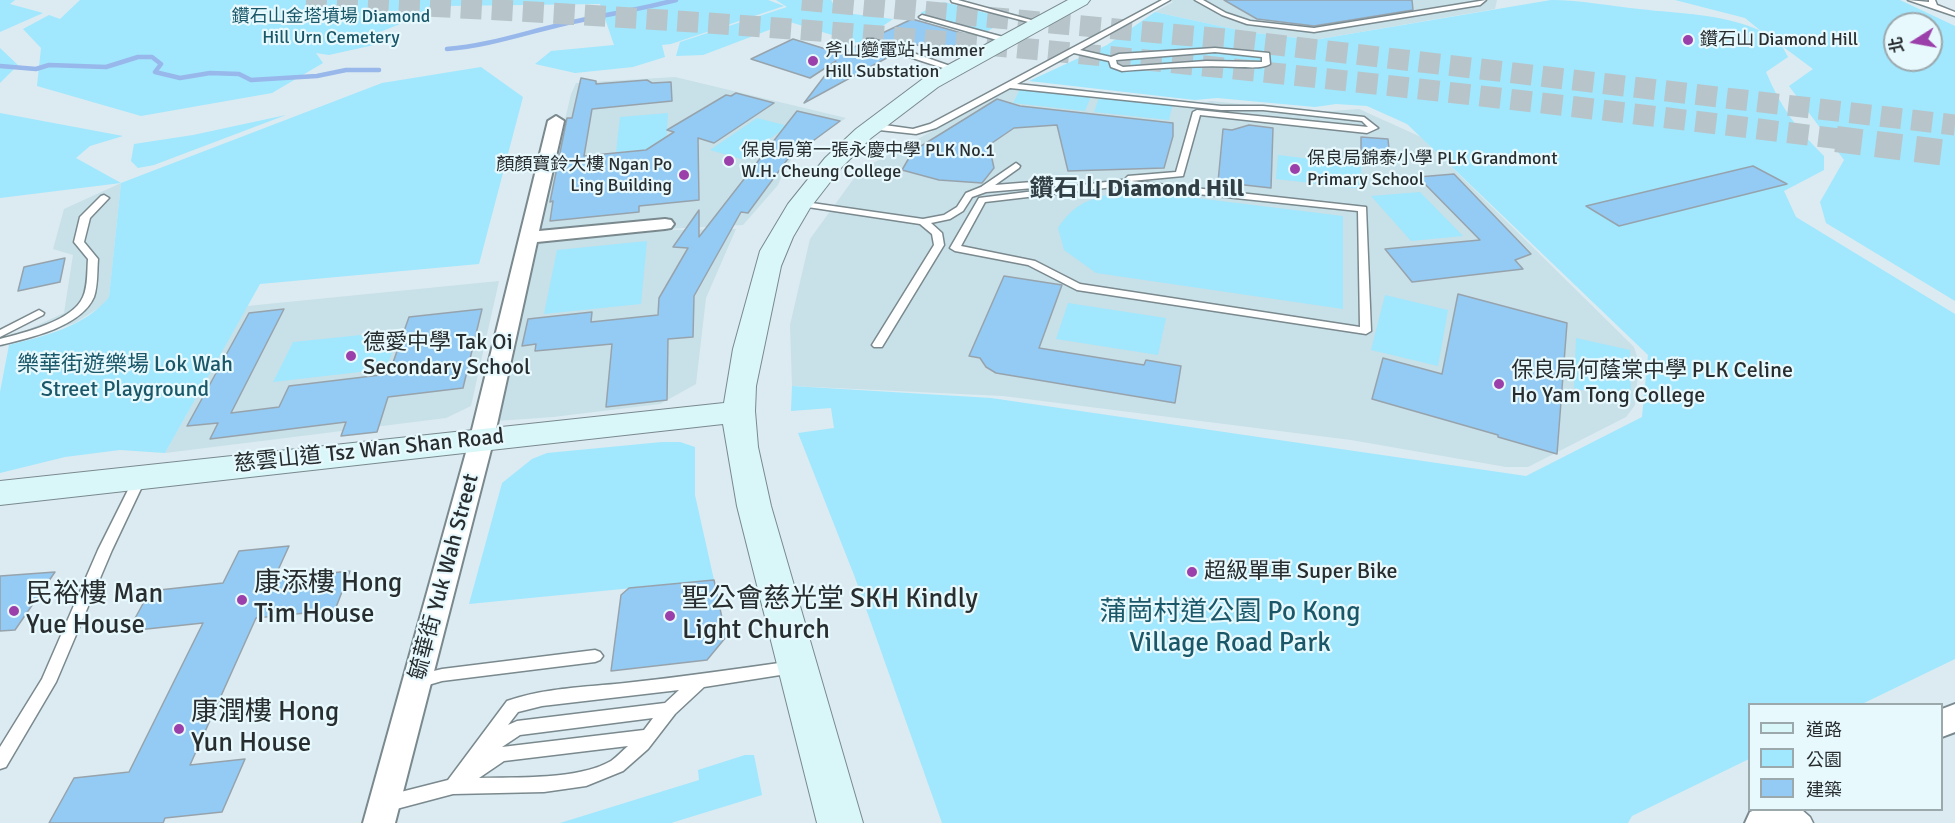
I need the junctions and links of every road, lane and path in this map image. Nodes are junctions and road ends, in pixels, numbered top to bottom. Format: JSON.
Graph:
{"nodes":[{"id":1,"x":1081,"y":0,"type":"edge"},
{"id":2,"x":1167,"y":0,"type":"edge"},
{"id":3,"x":1198,"y":0,"type":"edge"},
{"id":4,"x":1483,"y":0,"type":"edge"},
{"id":5,"x":1911,"y":0,"type":"edge"},
{"id":6,"x":954,"y":1,"type":"edge"},
{"id":7,"x":1932,"y":2,"type":"edge"},
{"id":8,"x":1955,"y":14,"type":"edge"},
{"id":9,"x":922,"y":17,"type":"dead end"},
{"id":10,"x":1038,"y":23,"type":"junction"},
{"id":11,"x":1005,"y":40,"type":"junction"},
{"id":12,"x":870,"y":41,"type":"dead end"},
{"id":13,"x":1071,"y":50,"type":"junction"},
{"id":14,"x":1112,"y":59,"type":"junction"},
{"id":15,"x":952,"y":69,"type":"junction"},
{"id":16,"x":1008,"y":85,"type":"junction"},
{"id":17,"x":1229,"y":108,"type":"junction"},
{"id":18,"x":1180,"y":110,"type":"dead end"},
{"id":19,"x":1197,"y":111,"type":"junction"},
{"id":20,"x":1246,"y":117,"type":"junction"},
{"id":21,"x":556,"y":121,"type":"dead end"},
{"id":22,"x":870,"y":126,"type":"junction"},
{"id":23,"x":1016,"y":166,"type":"dead end"},
{"id":24,"x":984,"y":189,"type":"junction"},
{"id":25,"x":104,"y":198,"type":"dead end"},
{"id":26,"x":801,"y":203,"type":"junction"},
{"id":27,"x":923,"y":222,"type":"junction"},
{"id":28,"x":665,"y":224,"type":"dead end"},
{"id":29,"x":530,"y":237,"type":"junction"},
{"id":30,"x":955,"y":248,"type":"joint"},
{"id":31,"x":39,"y":313,"type":"dead end"},
{"id":32,"x":0,"y":334,"type":"edge"},
{"id":33,"x":0,"y":342,"type":"edge"},
{"id":34,"x":878,"y":345,"type":"dead end"},
{"id":35,"x":739,"y":412,"type":"junction"},
{"id":36,"x":482,"y":438,"type":"junction"},
{"id":37,"x":141,"y":476,"type":"junction"},
{"id":38,"x":0,"y":494,"type":"edge"},
{"id":39,"x":595,"y":656,"type":"dead end"},
{"id":40,"x":797,"y":667,"type":"junction"},
{"id":41,"x":700,"y":681,"type":"junction"},
{"id":42,"x":417,"y":682,"type":"junction"},
{"id":43,"x":669,"y":709,"type":"junction"},
{"id":44,"x":649,"y":736,"type":"junction"},
{"id":45,"x":0,"y":762,"type":"edge"},
{"id":46,"x":453,"y":786,"type":"junction"},
{"id":47,"x":1786,"y":811,"type":"edge"},
{"id":48,"x":1789,"y":811,"type":"edge"},
{"id":49,"x":381,"y":814,"type":"edge"},
{"id":50,"x":840,"y":823,"type":"edge"},
{"id":51,"x":1761,"y":823,"type":"edge"},
{"id":52,"x":1804,"y":823,"type":"edge"}],
"edges":[{"from":1,"to":10,"type":"main road"},
{"from":2,"to":13,"type":"lane"},
{"from":3,"to":4,"type":"lane"},
{"from":5,"to":7,"type":"lane"},
{"from":6,"to":10,"type":"lane"},
{"from":7,"to":8,"type":"lane"},
{"from":9,"to":11,"type":"lane"},
{"from":10,"to":11,"type":"main road"},
{"from":11,"to":15,"type":"main road"},
{"from":12,"to":15,"type":"lane"},
{"from":13,"to":14,"type":"lane"},
{"from":13,"to":16,"type":"lane"},
{"from":14,"to":14,"type":"lane"},
{"from":15,"to":22,"type":"main road"},
{"from":16,"to":17,"type":"lane"},
{"from":16,"to":22,"type":"lane"},
{"from":17,"to":20,"type":"lane"},
{"from":17,"to":20,"type":"lane"},
{"from":18,"to":19,"type":"lane"},
{"from":19,"to":20,"type":"lane"},
{"from":19,"to":24,"type":"lane"},
{"from":21,"to":29,"type":"street","name":"毓華街 Yuk Wah Street"},
{"from":22,"to":26,"type":"main road"},
{"from":23,"to":24,"type":"lane"},
{"from":24,"to":27,"type":"lane"},
{"from":25,"to":33,"type":"lane"},
{"from":26,"to":27,"type":"lane"},
{"from":26,"to":35,"type":"main road"},
{"from":27,"to":34,"type":"lane"},
{"from":28,"to":29,"type":"street"},
{"from":29,"to":36,"type":"street","name":"毓華街 Yuk Wah Street"},
{"from":30,"to":30,"type":"lane"},
{"from":31,"to":32,"type":"lane"},
{"from":35,"to":36,"type":"main road","name":"慈雲山道 Tsz Wan Shan Road"},
{"from":35,"to":40,"type":"main road"},
{"from":36,"to":37,"type":"main road","name":"慈雲山道 Tsz Wan Shan Road"},
{"from":36,"to":42,"type":"street","name":"毓華街 Yuk Wah Street"},
{"from":37,"to":38,"type":"main road","name":"慈雲山道 Tsz Wan Shan Road"},
{"from":37,"to":45,"type":"lane"},
{"from":39,"to":42,"type":"lane"},
{"from":40,"to":41,"type":"lane"},
{"from":40,"to":50,"type":"main road"},
{"from":41,"to":43,"type":"lane"},
{"from":41,"to":46,"type":"lane"},
{"from":42,"to":49,"type":"street","name":"毓華街 Yuk Wah Street"},
{"from":43,"to":44,"type":"lane"},
{"from":43,"to":46,"type":"lane"},
{"from":44,"to":46,"type":"lane"},
{"from":44,"to":46,"type":"lane"},
{"from":46,"to":49,"type":"lane"},
{"from":47,"to":51,"type":"street"},
{"from":48,"to":52,"type":"lane"}]}
